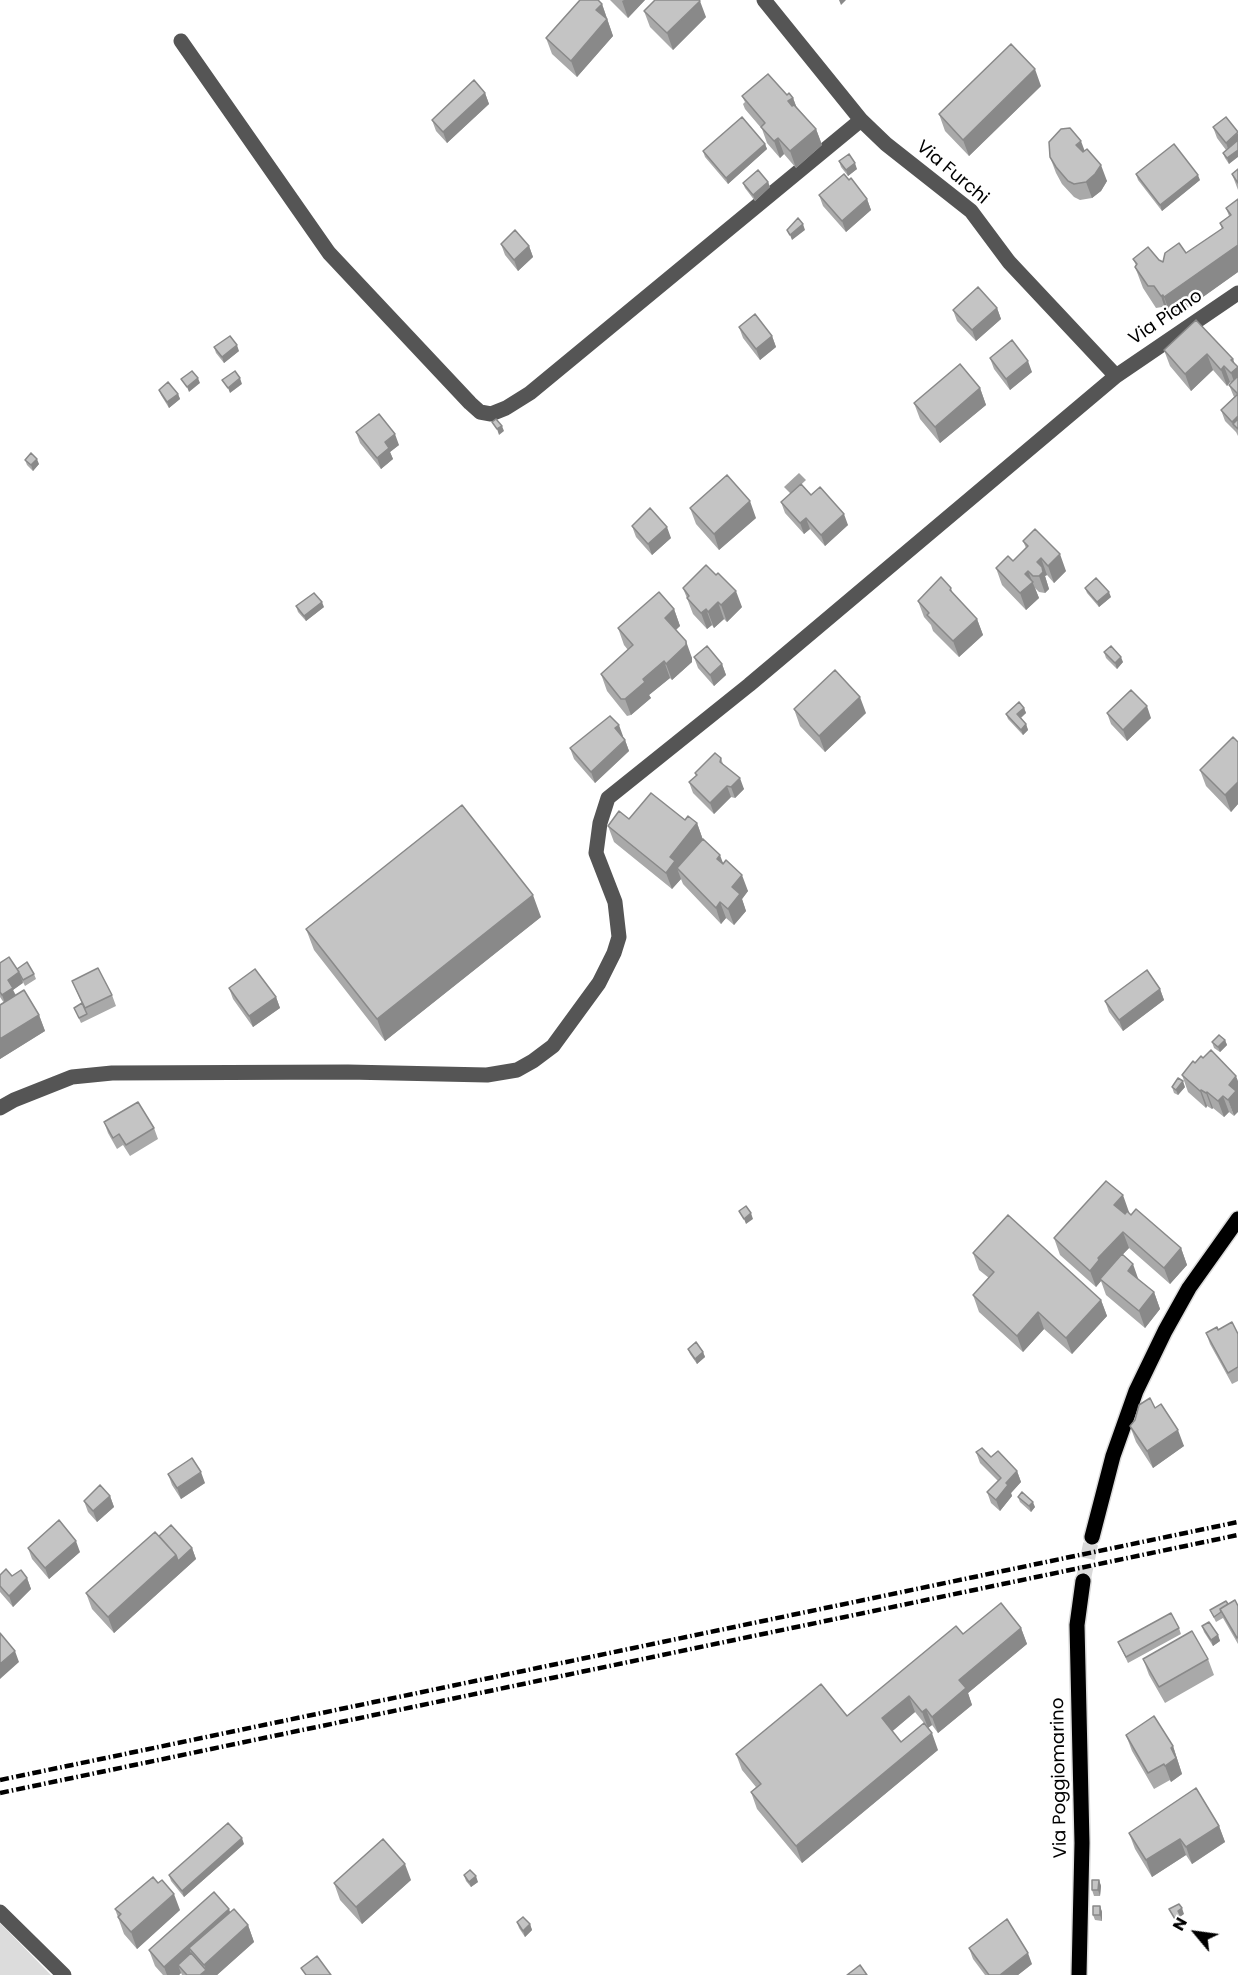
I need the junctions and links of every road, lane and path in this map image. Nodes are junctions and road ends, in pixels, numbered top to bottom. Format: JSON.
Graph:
{"nodes":[{"id":1,"x":764,"y":0,"type":"edge"},
{"id":2,"x":181,"y":41,"type":"dead end"},
{"id":3,"x":861,"y":120,"type":"junction"},
{"id":4,"x":1238,"y":293,"type":"edge"},
{"id":5,"x":1116,"y":376,"type":"junction"},
{"id":6,"x":0,"y":1108,"type":"edge"},
{"id":7,"x":1238,"y":1219,"type":"edge"},
{"id":8,"x":1092,"y":1537,"type":"tunnel mouth"},
{"id":9,"x":1083,"y":1581,"type":"tunnel mouth"},
{"id":10,"x":0,"y":1912,"type":"edge"},
{"id":11,"x":64,"y":1975,"type":"edge"},
{"id":12,"x":1079,"y":1975,"type":"edge"}],
"edges":[{"from":1,"to":3,"type":"street","name":"Via Furchi"},
{"from":2,"to":3,"type":"street"},
{"from":3,"to":5,"type":"street","name":"Via Furchi"},
{"from":4,"to":5,"type":"street","name":"Via Piano"},
{"from":5,"to":6,"type":"street","name":"Via Piano"},
{"from":7,"to":8,"type":"main road"},
{"from":9,"to":12,"type":"main road","name":"Via Poggiomarino"},
{"from":10,"to":11,"type":"street"}]}
